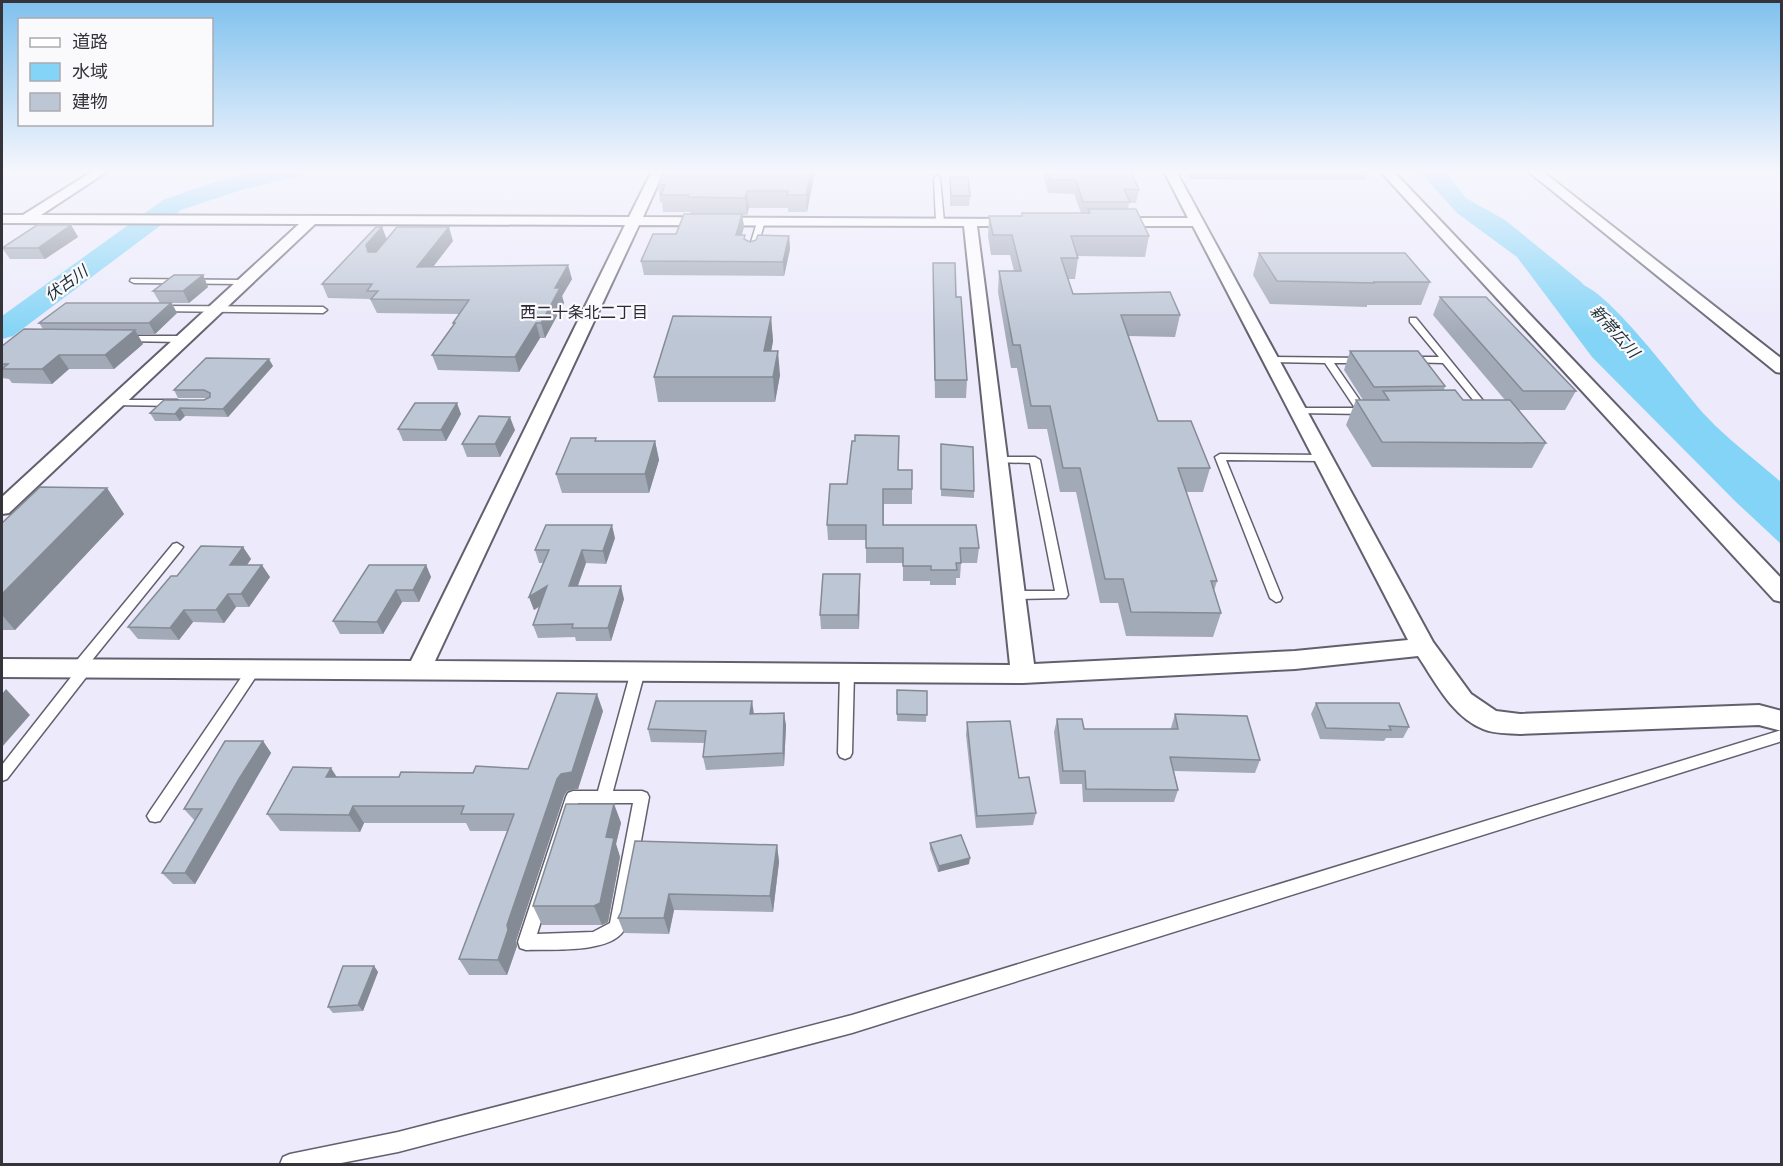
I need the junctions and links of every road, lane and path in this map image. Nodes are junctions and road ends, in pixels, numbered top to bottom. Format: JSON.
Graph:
{"nodes":[{"id":1,"x":16,"y":225,"type":"edge"},
{"id":2,"x":305,"y":225,"type":"edge"},
{"id":3,"x":632,"y":225,"type":"edge"},
{"id":4,"x":760,"y":225,"type":"edge"},
{"id":5,"x":970,"y":225,"type":"edge"},
{"id":6,"x":1199,"y":225,"type":"edge"},
{"id":7,"x":1438,"y":225,"type":"edge"},
{"id":8,"x":1603,"y":225,"type":"edge"},
{"id":9,"x":2,"y":234,"type":"edge"},
{"id":10,"x":752,"y":252,"type":"edge"},
{"id":11,"x":134,"y":281,"type":"dead end"},
{"id":12,"x":245,"y":282,"type":"junction"},
{"id":13,"x":147,"y":308,"type":"edge"},
{"id":14,"x":215,"y":309,"type":"junction"},
{"id":15,"x":323,"y":310,"type":"dead end"},
{"id":16,"x":1413,"y":320,"type":"dead end"},
{"id":17,"x":115,"y":339,"type":"edge"},
{"id":18,"x":183,"y":339,"type":"junction"},
{"id":19,"x":1271,"y":360,"type":"junction"},
{"id":20,"x":1328,"y":360,"type":"junction"},
{"id":21,"x":1375,"y":360,"type":"edge"},
{"id":22,"x":1399,"y":360,"type":"edge"},
{"id":23,"x":1446,"y":360,"type":"junction"},
{"id":24,"x":1782,"y":368,"type":"edge"},
{"id":25,"x":115,"y":403,"type":"junction"},
{"id":26,"x":185,"y":403,"type":"edge"},
{"id":27,"x":1298,"y":411,"type":"junction"},
{"id":28,"x":1362,"y":411,"type":"junction"},
{"id":29,"x":1373,"y":411,"type":"edge"},
{"id":30,"x":1476,"y":411,"type":"edge"},
{"id":31,"x":1323,"y":458,"type":"junction"},
{"id":32,"x":998,"y":460,"type":"junction"},
{"id":33,"x":2,"y":508,"type":"edge"},
{"id":34,"x":177,"y":547,"type":"dead end"},
{"id":35,"x":1782,"y":594,"type":"edge"},
{"id":36,"x":1014,"y":595,"type":"junction"},
{"id":37,"x":1276,"y":598,"type":"dead end"},
{"id":38,"x":1424,"y":647,"type":"junction"},
{"id":39,"x":2,"y":668,"type":"edge"},
{"id":40,"x":82,"y":668,"type":"junction"},
{"id":41,"x":254,"y":669,"type":"junction"},
{"id":42,"x":418,"y":670,"type":"junction"},
{"id":43,"x":638,"y":671,"type":"junction"},
{"id":44,"x":847,"y":672,"type":"junction"},
{"id":45,"x":1023,"y":674,"type":"junction"},
{"id":46,"x":1782,"y":721,"type":"edge"},
{"id":47,"x":1782,"y":735,"type":"edge"},
{"id":48,"x":845,"y":753,"type":"dead end"},
{"id":49,"x":2,"y":775,"type":"edge"},
{"id":50,"x":604,"y":797,"type":"junction"},
{"id":51,"x":155,"y":816,"type":"dead end"},
{"id":52,"x":290,"y":1164,"type":"edge"}],
"edges":[{"from":1,"to":9,"type":"street"},
{"from":2,"to":12,"type":"street"},
{"from":3,"to":42,"type":"street"},
{"from":4,"to":10,"type":"lane"},
{"from":5,"to":32,"type":"street"},
{"from":6,"to":19,"type":"street"},
{"from":7,"to":35,"type":"street"},
{"from":8,"to":24,"type":"street"},
{"from":11,"to":12,"type":"lane"},
{"from":12,"to":14,"type":"street"},
{"from":13,"to":14,"type":"lane"},
{"from":14,"to":15,"type":"lane"},
{"from":14,"to":18,"type":"street"},
{"from":16,"to":23,"type":"lane"},
{"from":17,"to":18,"type":"lane"},
{"from":18,"to":25,"type":"street"},
{"from":19,"to":20,"type":"lane"},
{"from":19,"to":27,"type":"street"},
{"from":20,"to":21,"type":"lane"},
{"from":20,"to":28,"type":"lane"},
{"from":22,"to":23,"type":"lane"},
{"from":23,"to":30,"type":"lane"},
{"from":25,"to":26,"type":"lane"},
{"from":25,"to":33,"type":"street"},
{"from":27,"to":28,"type":"lane"},
{"from":27,"to":31,"type":"street"},
{"from":28,"to":29,"type":"lane"},
{"from":31,"to":37,"type":"lane"},
{"from":31,"to":38,"type":"street"},
{"from":32,"to":36,"type":"street"},
{"from":32,"to":36,"type":"lane"},
{"from":34,"to":40,"type":"lane"},
{"from":36,"to":45,"type":"street"},
{"from":38,"to":45,"type":"street"},
{"from":38,"to":46,"type":"street"},
{"from":39,"to":40,"type":"street"},
{"from":40,"to":41,"type":"street"},
{"from":40,"to":49,"type":"lane"},
{"from":41,"to":42,"type":"street"},
{"from":41,"to":51,"type":"lane"},
{"from":42,"to":43,"type":"street"},
{"from":43,"to":44,"type":"street"},
{"from":43,"to":50,"type":"lane"},
{"from":44,"to":45,"type":"street"},
{"from":44,"to":48,"type":"lane"},
{"from":47,"to":52,"type":"lane"},
{"from":50,"to":50,"type":"lane"}]}
